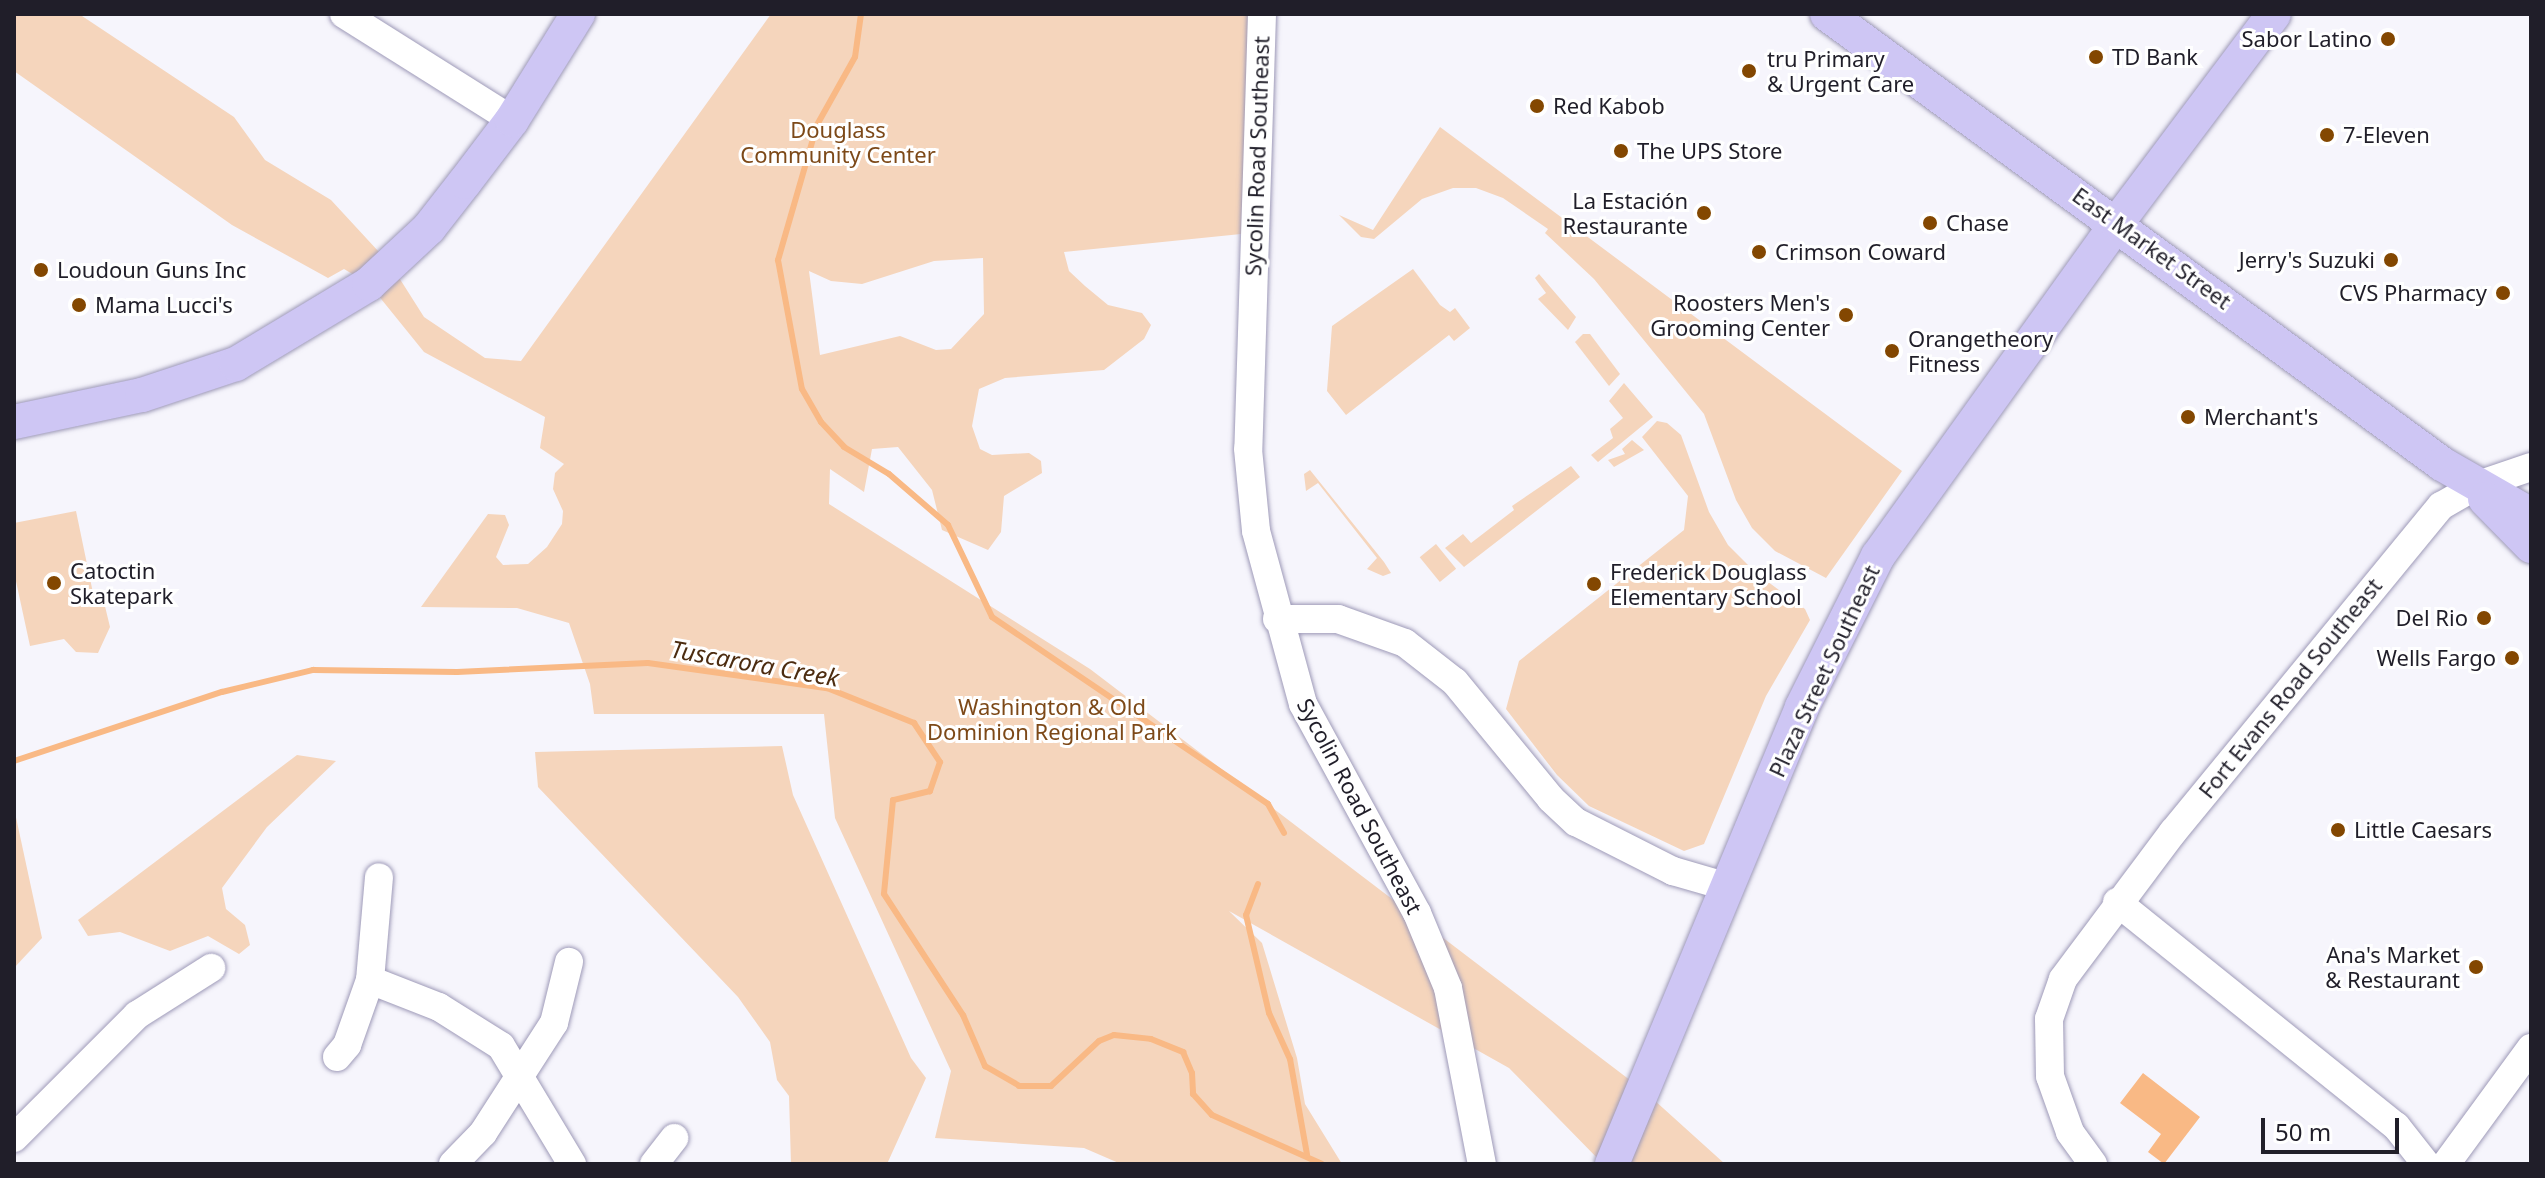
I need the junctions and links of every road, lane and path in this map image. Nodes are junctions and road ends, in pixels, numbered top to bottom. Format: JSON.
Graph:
{"nodes":[{"id":1,"x":344,"y":14,"type":"edge"},
{"id":2,"x":578,"y":14,"type":"edge"},
{"id":3,"x":1262,"y":14,"type":"edge"},
{"id":4,"x":1827,"y":14,"type":"edge"},
{"id":5,"x":2274,"y":14,"type":"edge"},
{"id":6,"x":512,"y":120,"type":"junction"},
{"id":7,"x":2117,"y":223,"type":"junction"},
{"id":8,"x":14,"y":422,"type":"edge"},
{"id":9,"x":2531,"y":467,"type":"edge"},
{"id":10,"x":2475,"y":486,"type":"junction"},
{"id":11,"x":2531,"y":515,"type":"edge"},
{"id":12,"x":2531,"y":546,"type":"edge"},
{"id":13,"x":1277,"y":619,"type":"junction"},
{"id":14,"x":379,"y":877,"type":"dead end"},
{"id":15,"x":1728,"y":887,"type":"junction"},
{"id":16,"x":2117,"y":902,"type":"junction"},
{"id":17,"x":569,"y":962,"type":"dead end"},
{"id":18,"x":211,"y":968,"type":"dead end"},
{"id":19,"x":370,"y":980,"type":"junction"},
{"id":20,"x":2531,"y":1048,"type":"edge"},
{"id":21,"x":337,"y":1057,"type":"dead end"},
{"id":22,"x":522,"y":1074,"type":"junction"},
{"id":23,"x":14,"y":1138,"type":"edge"},
{"id":24,"x":674,"y":1138,"type":"dead end"},
{"id":25,"x":453,"y":1164,"type":"edge"},
{"id":26,"x":572,"y":1164,"type":"edge"},
{"id":27,"x":654,"y":1164,"type":"edge"},
{"id":28,"x":1482,"y":1164,"type":"edge"},
{"id":29,"x":1612,"y":1164,"type":"edge"},
{"id":30,"x":2093,"y":1164,"type":"edge"},
{"id":31,"x":2426,"y":1164,"type":"edge"},
{"id":32,"x":2446,"y":1164,"type":"edge"}],
"edges":[{"from":1,"to":6,"type":"street"},
{"from":2,"to":6,"type":"main road"},
{"from":3,"to":13,"type":"street","name":"Sycolin Road Southeast"},
{"from":4,"to":7,"type":"main road","name":"East Market Street"},
{"from":5,"to":7,"type":"main road","name":"Plaza Street Southeast"},
{"from":6,"to":8,"type":"main road"},
{"from":7,"to":10,"type":"main road","name":"East Market Street"},
{"from":7,"to":15,"type":"main road","name":"Plaza Street Southeast"},
{"from":9,"to":10,"type":"street","name":"Fort Evans Road Southeast"},
{"from":10,"to":11,"type":"main road","name":"East Market Street"},
{"from":10,"to":12,"type":"main road","name":"East Market Street"},
{"from":10,"to":16,"type":"street","name":"Fort Evans Road Southeast"},
{"from":13,"to":15,"type":"street"},
{"from":13,"to":28,"type":"street","name":"Sycolin Road Southeast"},
{"from":14,"to":19,"type":"street"},
{"from":15,"to":29,"type":"main road","name":"Plaza Street Southeast"},
{"from":16,"to":30,"type":"street","name":"Fort Evans Road Southeast"},
{"from":16,"to":31,"type":"street"},
{"from":17,"to":22,"type":"street"},
{"from":18,"to":23,"type":"street"},
{"from":19,"to":21,"type":"street"},
{"from":19,"to":22,"type":"street"},
{"from":20,"to":32,"type":"street"},
{"from":22,"to":25,"type":"street"},
{"from":22,"to":26,"type":"street"},
{"from":24,"to":27,"type":"street"}]}
